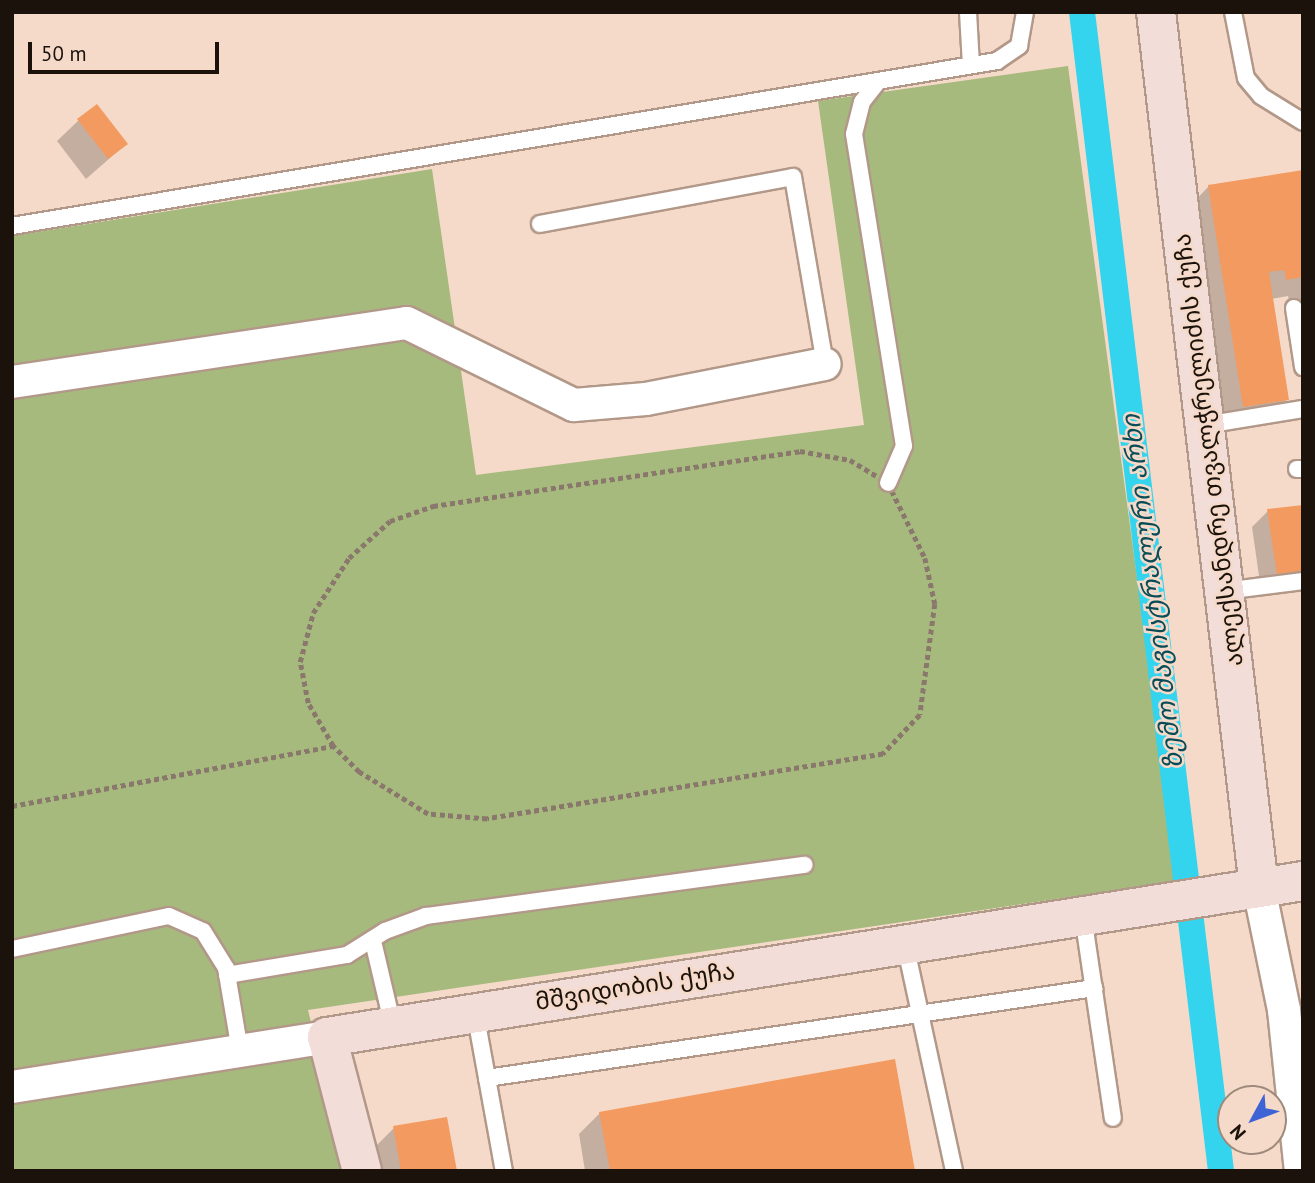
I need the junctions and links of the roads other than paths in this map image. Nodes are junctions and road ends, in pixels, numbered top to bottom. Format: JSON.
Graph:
{"nodes":[{"id":1,"x":968,"y":12,"type":"edge"},
{"id":2,"x":1024,"y":12,"type":"edge"},
{"id":3,"x":1156,"y":12,"type":"edge"},
{"id":4,"x":1233,"y":12,"type":"edge"},
{"id":5,"x":971,"y":65,"type":"junction"},
{"id":6,"x":876,"y":84,"type":"junction"},
{"id":7,"x":1303,"y":122,"type":"edge"},
{"id":8,"x":540,"y":224,"type":"dead end"},
{"id":9,"x":12,"y":226,"type":"edge"},
{"id":10,"x":1294,"y":308,"type":"dead end"},
{"id":11,"x":825,"y":363,"type":"joint"},
{"id":12,"x":1303,"y":367,"type":"edge"},
{"id":13,"x":12,"y":382,"type":"edge"},
{"id":14,"x":1303,"y":409,"type":"edge"},
{"id":15,"x":1205,"y":425,"type":"junction"},
{"id":16,"x":887,"y":483,"type":"road end"},
{"id":17,"x":1303,"y":581,"type":"edge"},
{"id":18,"x":1224,"y":591,"type":"junction"},
{"id":19,"x":805,"y":865,"type":"dead end"},
{"id":20,"x":1303,"y":881,"type":"edge"},
{"id":21,"x":1243,"y":891,"type":"junction"},
{"id":22,"x":1083,"y":913,"type":"junction"},
{"id":23,"x":373,"y":941,"type":"junction"},
{"id":24,"x":905,"y":942,"type":"junction"},
{"id":25,"x":12,"y":949,"type":"edge"},
{"id":26,"x":227,"y":975,"type":"junction"},
{"id":27,"x":1094,"y":988,"type":"junction"},
{"id":28,"x":475,"y":1012,"type":"junction"},
{"id":29,"x":916,"y":1015,"type":"junction"},
{"id":30,"x":393,"y":1026,"type":"junction"},
{"id":31,"x":327,"y":1037,"type":"junction"},
{"id":32,"x":240,"y":1051,"type":"junction"},
{"id":33,"x":487,"y":1079,"type":"junction"},
{"id":34,"x":12,"y":1087,"type":"edge"},
{"id":35,"x":1114,"y":1118,"type":"dead end"},
{"id":36,"x":362,"y":1171,"type":"edge"},
{"id":37,"x":504,"y":1171,"type":"edge"},
{"id":38,"x":954,"y":1171,"type":"edge"},
{"id":39,"x":1301,"y":1171,"type":"edge"}],
"edges":[{"from":1,"to":5,"type":"lane"},
{"from":2,"to":5,"type":"lane"},
{"from":3,"to":15,"type":"street","name":"ალექსანდრე თვალჭრელიძის ქუჩა"},
{"from":4,"to":7,"type":"lane"},
{"from":5,"to":6,"type":"lane"},
{"from":6,"to":9,"type":"lane"},
{"from":6,"to":16,"type":"lane"},
{"from":8,"to":11,"type":"lane"},
{"from":10,"to":12,"type":"lane"},
{"from":11,"to":13,"type":"street"},
{"from":14,"to":15,"type":"lane"},
{"from":15,"to":18,"type":"street","name":"ალექსანდრე თვალჭრელიძის ქუჩა"},
{"from":17,"to":18,"type":"lane"},
{"from":18,"to":21,"type":"street","name":"ალექსანდრე თვალჭრელიძის ქუჩა"},
{"from":19,"to":23,"type":"lane"},
{"from":20,"to":21,"type":"street","name":"მშვიდობის ქუჩა"},
{"from":21,"to":22,"type":"street","name":"მშვიდობის ქუჩა"},
{"from":21,"to":39,"type":"street"},
{"from":22,"to":24,"type":"street","name":"მშვიდობის ქუჩა"},
{"from":22,"to":27,"type":"lane"},
{"from":23,"to":26,"type":"lane"},
{"from":23,"to":30,"type":"lane"},
{"from":24,"to":28,"type":"street","name":"მშვიდობის ქუჩა"},
{"from":24,"to":29,"type":"lane"},
{"from":25,"to":26,"type":"lane"},
{"from":26,"to":32,"type":"lane"},
{"from":27,"to":29,"type":"lane"},
{"from":27,"to":35,"type":"lane"},
{"from":28,"to":30,"type":"street","name":"მშვიდობის ქუჩა"},
{"from":28,"to":33,"type":"lane"},
{"from":29,"to":33,"type":"lane"},
{"from":29,"to":38,"type":"lane"},
{"from":30,"to":31,"type":"street","name":"მშვიდობის ქუჩა"},
{"from":31,"to":32,"type":"street","name":"მშვიდობის ქუჩა"},
{"from":31,"to":36,"type":"street"},
{"from":32,"to":34,"type":"street","name":"მშვიდობის ქუჩა"},
{"from":33,"to":37,"type":"lane"}]}
